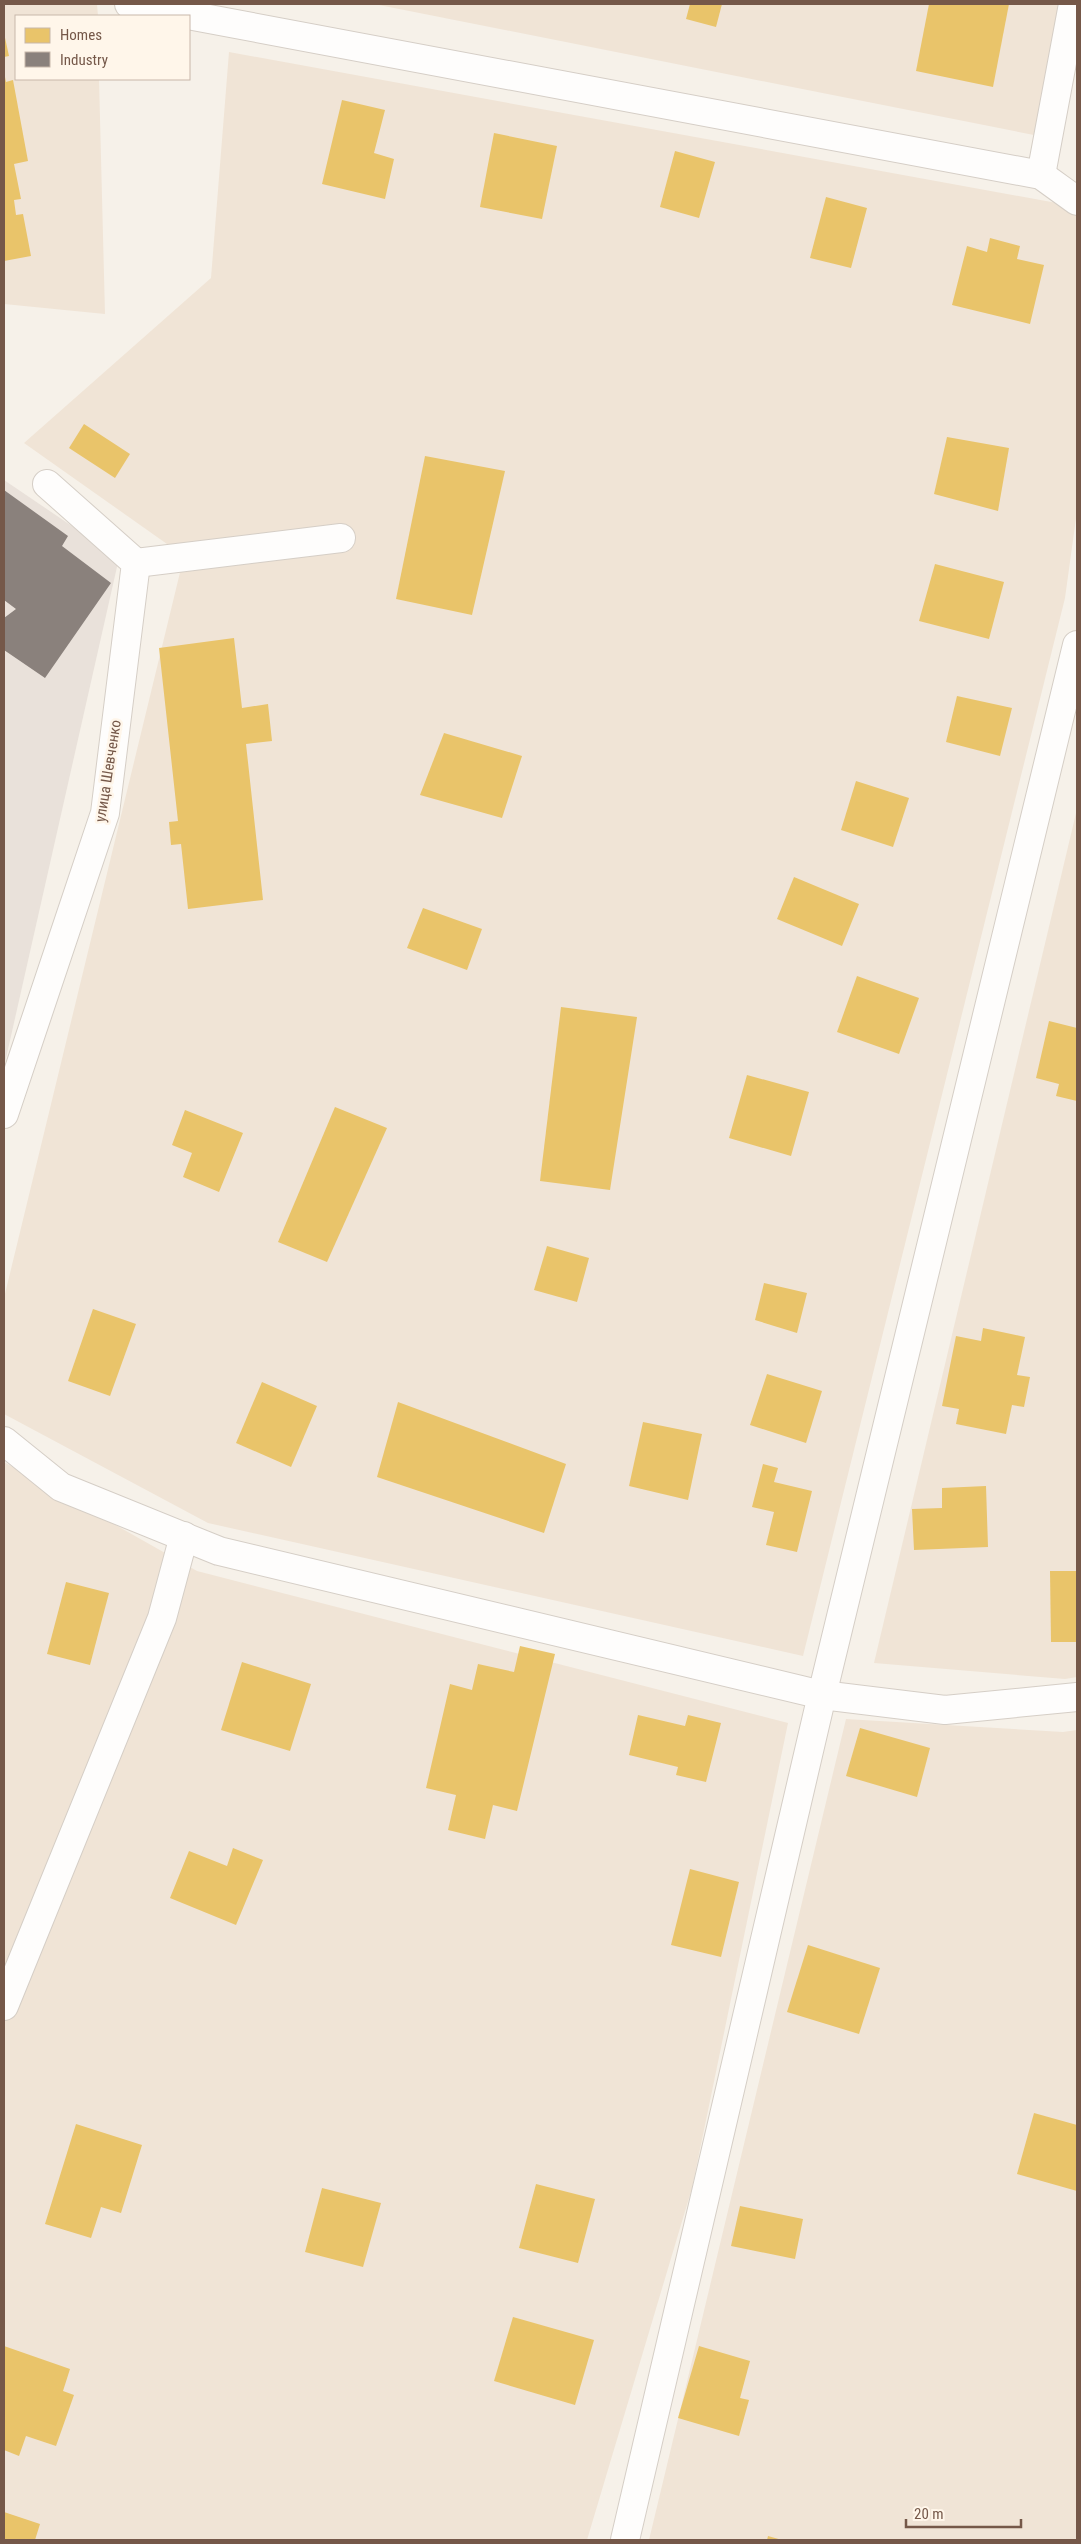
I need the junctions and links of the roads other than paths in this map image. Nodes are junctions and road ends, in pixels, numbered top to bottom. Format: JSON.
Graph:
{"nodes":[{"id":1,"x":129,"y":4,"type":"edge"},
{"id":2,"x":1073,"y":4,"type":"edge"},
{"id":3,"x":188,"y":15,"type":"edge"},
{"id":4,"x":190,"y":15,"type":"edge"},
{"id":5,"x":1041,"y":175,"type":"junction"},
{"id":6,"x":1077,"y":201,"type":"edge"},
{"id":7,"x":47,"y":484,"type":"dead end"},
{"id":8,"x":341,"y":538,"type":"dead end"},
{"id":9,"x":136,"y":563,"type":"junction"},
{"id":10,"x":1077,"y":645,"type":"edge"},
{"id":11,"x":4,"y":1114,"type":"edge"},
{"id":12,"x":4,"y":1441,"type":"edge"},
{"id":13,"x":184,"y":1536,"type":"junction"},
{"id":14,"x":822,"y":1695,"type":"junction"},
{"id":15,"x":1077,"y":1697,"type":"edge"},
{"id":16,"x":4,"y":2006,"type":"edge"},
{"id":17,"x":625,"y":2540,"type":"edge"}],
"edges":[{"from":1,"to":3,"type":"street"},
{"from":2,"to":5,"type":"street"},
{"from":4,"to":5,"type":"street"},
{"from":5,"to":6,"type":"street"},
{"from":7,"to":9,"type":"street"},
{"from":8,"to":9,"type":"street"},
{"from":9,"to":11,"type":"street","name":"улица Шевченко"},
{"from":10,"to":14,"type":"street"},
{"from":12,"to":13,"type":"street"},
{"from":13,"to":14,"type":"street"},
{"from":13,"to":16,"type":"street"},
{"from":14,"to":15,"type":"street"},
{"from":14,"to":17,"type":"street"}]}
